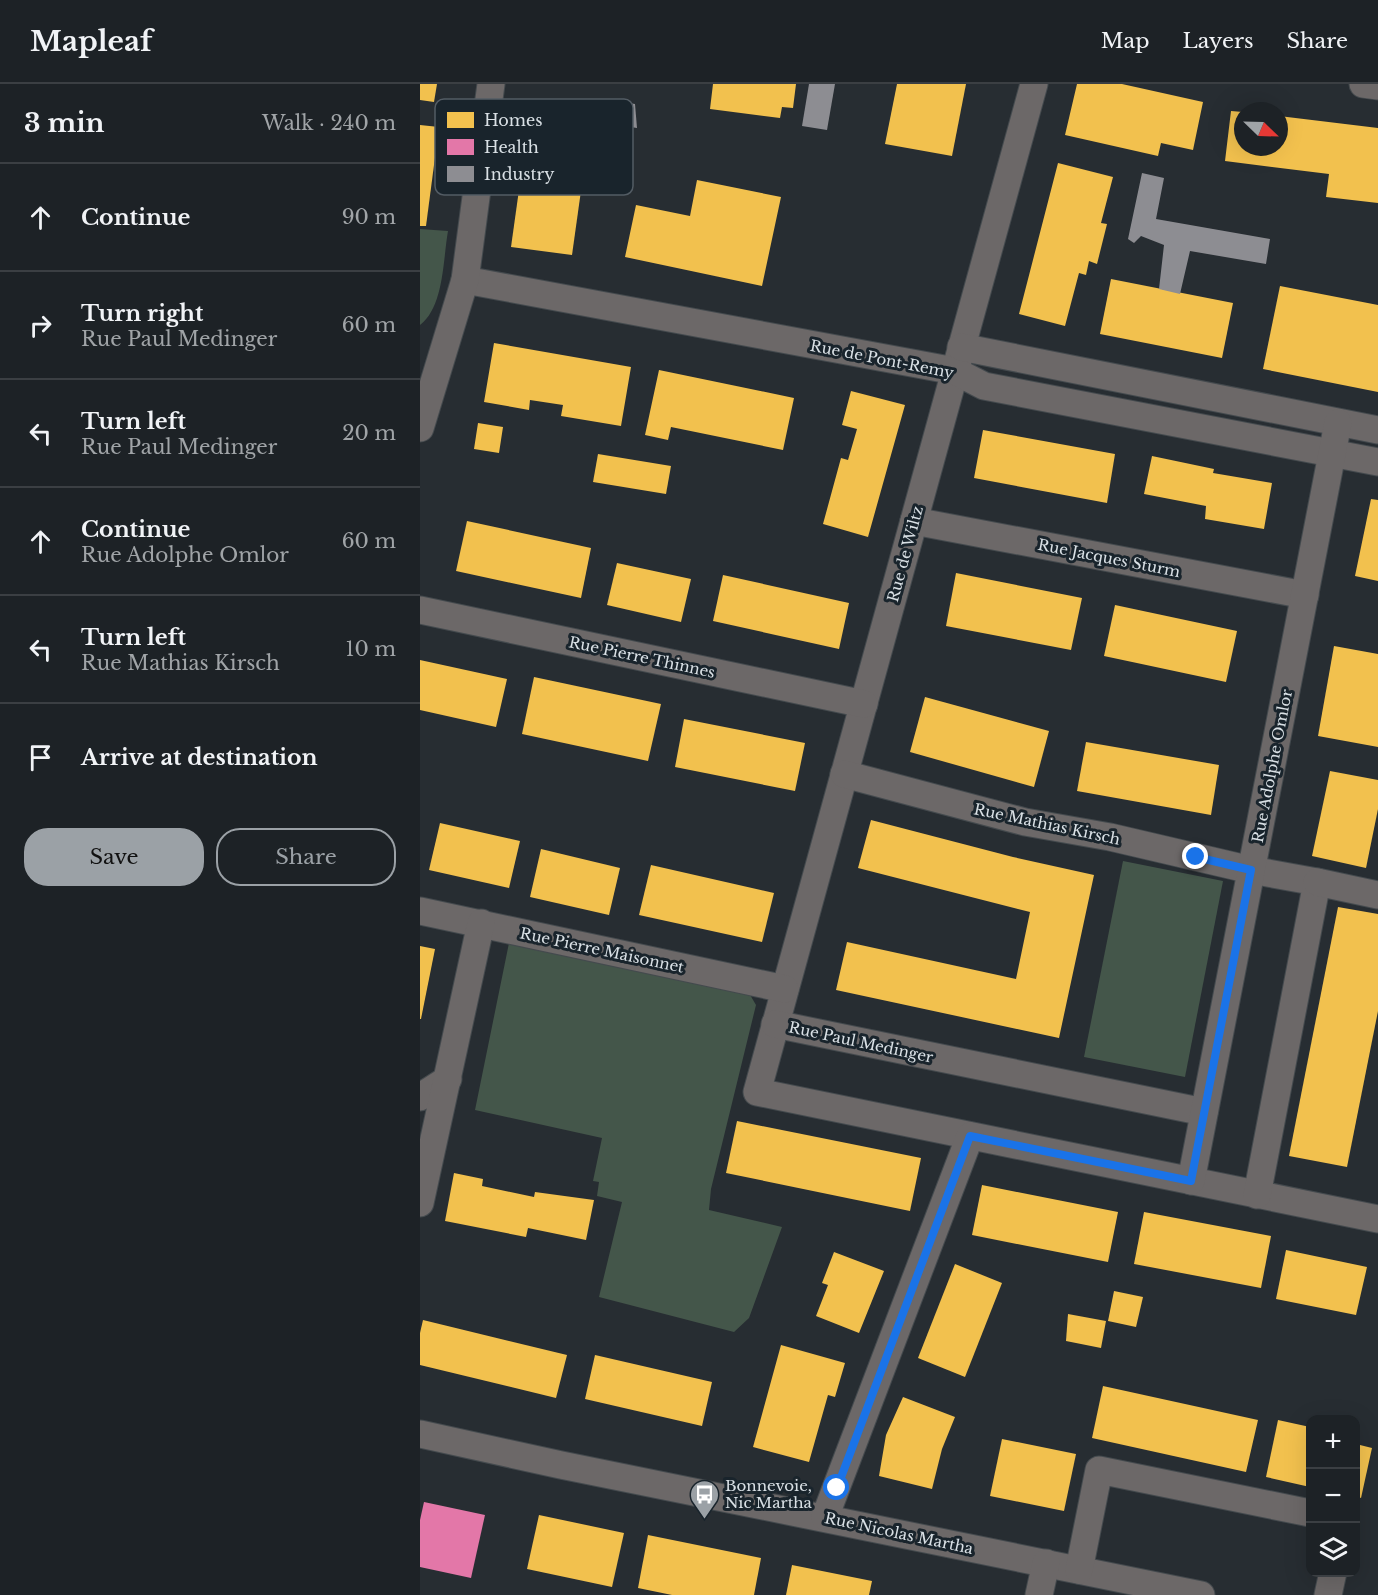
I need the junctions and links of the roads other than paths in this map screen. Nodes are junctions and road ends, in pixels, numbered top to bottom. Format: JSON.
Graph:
{"nodes":[{"id":1,"x":491,"y":84,"type":"edge"},
{"id":2,"x":1034,"y":84,"type":"edge"},
{"id":3,"x":1363,"y":84,"type":"edge"},
{"id":4,"x":1378,"y":86,"type":"edge"},
{"id":5,"x":489,"y":99,"type":"edge"},
{"id":6,"x":476,"y":195,"type":"edge"},
{"id":7,"x":465,"y":280,"type":"junction"},
{"id":8,"x":958,"y":359,"type":"junction"},
{"id":9,"x":1338,"y":423,"type":"junction"},
{"id":10,"x":420,"y":428,"type":"edge"},
{"id":11,"x":1378,"y":430,"type":"edge"},
{"id":12,"x":1332,"y":455,"type":"junction"},
{"id":13,"x":1378,"y":462,"type":"edge"},
{"id":14,"x":914,"y":521,"type":"junction"},
{"id":15,"x":1305,"y":595,"type":"junction"},
{"id":16,"x":420,"y":610,"type":"edge"},
{"id":17,"x":864,"y":704,"type":"junction"},
{"id":18,"x":844,"y":774,"type":"junction"},
{"id":19,"x":1251,"y":870,"type":"junction"},
{"id":20,"x":1317,"y":882,"type":"junction"},
{"id":21,"x":1378,"y":895,"type":"edge"},
{"id":22,"x":420,"y":911,"type":"edge"},
{"id":23,"x":481,"y":923,"type":"junction"},
{"id":24,"x":785,"y":989,"type":"junction"},
{"id":25,"x":775,"y":1024,"type":"junction"},
{"id":26,"x":448,"y":1079,"type":"junction"},
{"id":27,"x":420,"y":1097,"type":"edge"},
{"id":28,"x":1204,"y":1112,"type":"junction"},
{"id":29,"x":970,"y":1136,"type":"junction"},
{"id":30,"x":1191,"y":1181,"type":"junction"},
{"id":31,"x":1257,"y":1195,"type":"junction"},
{"id":32,"x":420,"y":1203,"type":"edge"},
{"id":33,"x":1378,"y":1219,"type":"edge"},
{"id":34,"x":420,"y":1434,"type":"edge"},
{"id":35,"x":1306,"y":1512,"type":"edge"},
{"id":36,"x":825,"y":1517,"type":"junction"},
{"id":37,"x":1046,"y":1563,"type":"junction"},
{"id":38,"x":1079,"y":1570,"type":"junction"},
{"id":39,"x":1332,"y":1577,"type":"edge"},
{"id":40,"x":1039,"y":1595,"type":"edge"},
{"id":41,"x":1201,"y":1595,"type":"edge"},
{"id":42,"x":1328,"y":1595,"type":"edge"}],
"edges":[{"from":1,"to":5,"type":"street"},
{"from":2,"to":8,"type":"street","name":"Rue de Wiltz"},
{"from":3,"to":4,"type":"street"},
{"from":6,"to":7,"type":"street"},
{"from":7,"to":8,"type":"street","name":"Rue de Pont-Remy"},
{"from":7,"to":10,"type":"street"},
{"from":8,"to":9,"type":"street","name":"Rue de Pont-Remy"},
{"from":8,"to":12,"type":"street","name":"Rue de Pont-Remy"},
{"from":8,"to":14,"type":"street","name":"Rue de Wiltz"},
{"from":9,"to":11,"type":"street","name":"Rue de Pont-Remy"},
{"from":9,"to":12,"type":"street"},
{"from":12,"to":13,"type":"street","name":"Rue de Pont-Remy"},
{"from":12,"to":15,"type":"street","name":"Rue Adolphe Omlor"},
{"from":14,"to":15,"type":"street","name":"Rue Jacques Sturm"},
{"from":14,"to":17,"type":"street","name":"Rue de Wiltz"},
{"from":15,"to":19,"type":"street","name":"Rue Adolphe Omlor"},
{"from":16,"to":17,"type":"street","name":"Rue Pierre Thinnes"},
{"from":17,"to":18,"type":"street","name":"Rue de Wiltz"},
{"from":18,"to":19,"type":"street","name":"Rue Mathias Kirsch"},
{"from":18,"to":24,"type":"street","name":"Rue de Wiltz"},
{"from":19,"to":20,"type":"street","name":"Rue Mathias Kirsch"},
{"from":19,"to":28,"type":"street","name":"Rue Adolphe Omlor"},
{"from":20,"to":21,"type":"street","name":"Rue Mathias Kirsch"},
{"from":20,"to":31,"type":"street"},
{"from":22,"to":23,"type":"street","name":"Rue Pierre Maisonnet"},
{"from":23,"to":24,"type":"street","name":"Rue Pierre Maisonnet"},
{"from":23,"to":26,"type":"street"},
{"from":24,"to":25,"type":"street","name":"Rue de Wiltz"},
{"from":25,"to":28,"type":"street","name":"Rue Paul Medinger"},
{"from":25,"to":29,"type":"street","name":"Rue Paul Medinger"},
{"from":26,"to":27,"type":"street"},
{"from":26,"to":32,"type":"street"},
{"from":28,"to":30,"type":"street"},
{"from":29,"to":30,"type":"street","name":"Rue Paul Medinger"},
{"from":29,"to":36,"type":"street"},
{"from":30,"to":31,"type":"street","name":"Rue Paul Medinger"},
{"from":31,"to":33,"type":"street","name":"Rue Paul Medinger"},
{"from":34,"to":36,"type":"street","name":"Rue Nicolas Martha"},
{"from":35,"to":38,"type":"street"},
{"from":36,"to":37,"type":"street","name":"Rue Nicolas Martha"},
{"from":37,"to":38,"type":"street","name":"Rue Nicolas Martha"},
{"from":37,"to":40,"type":"street"},
{"from":38,"to":41,"type":"street","name":"Rue Nicolas Martha"},
{"from":39,"to":42,"type":"street"}]}
